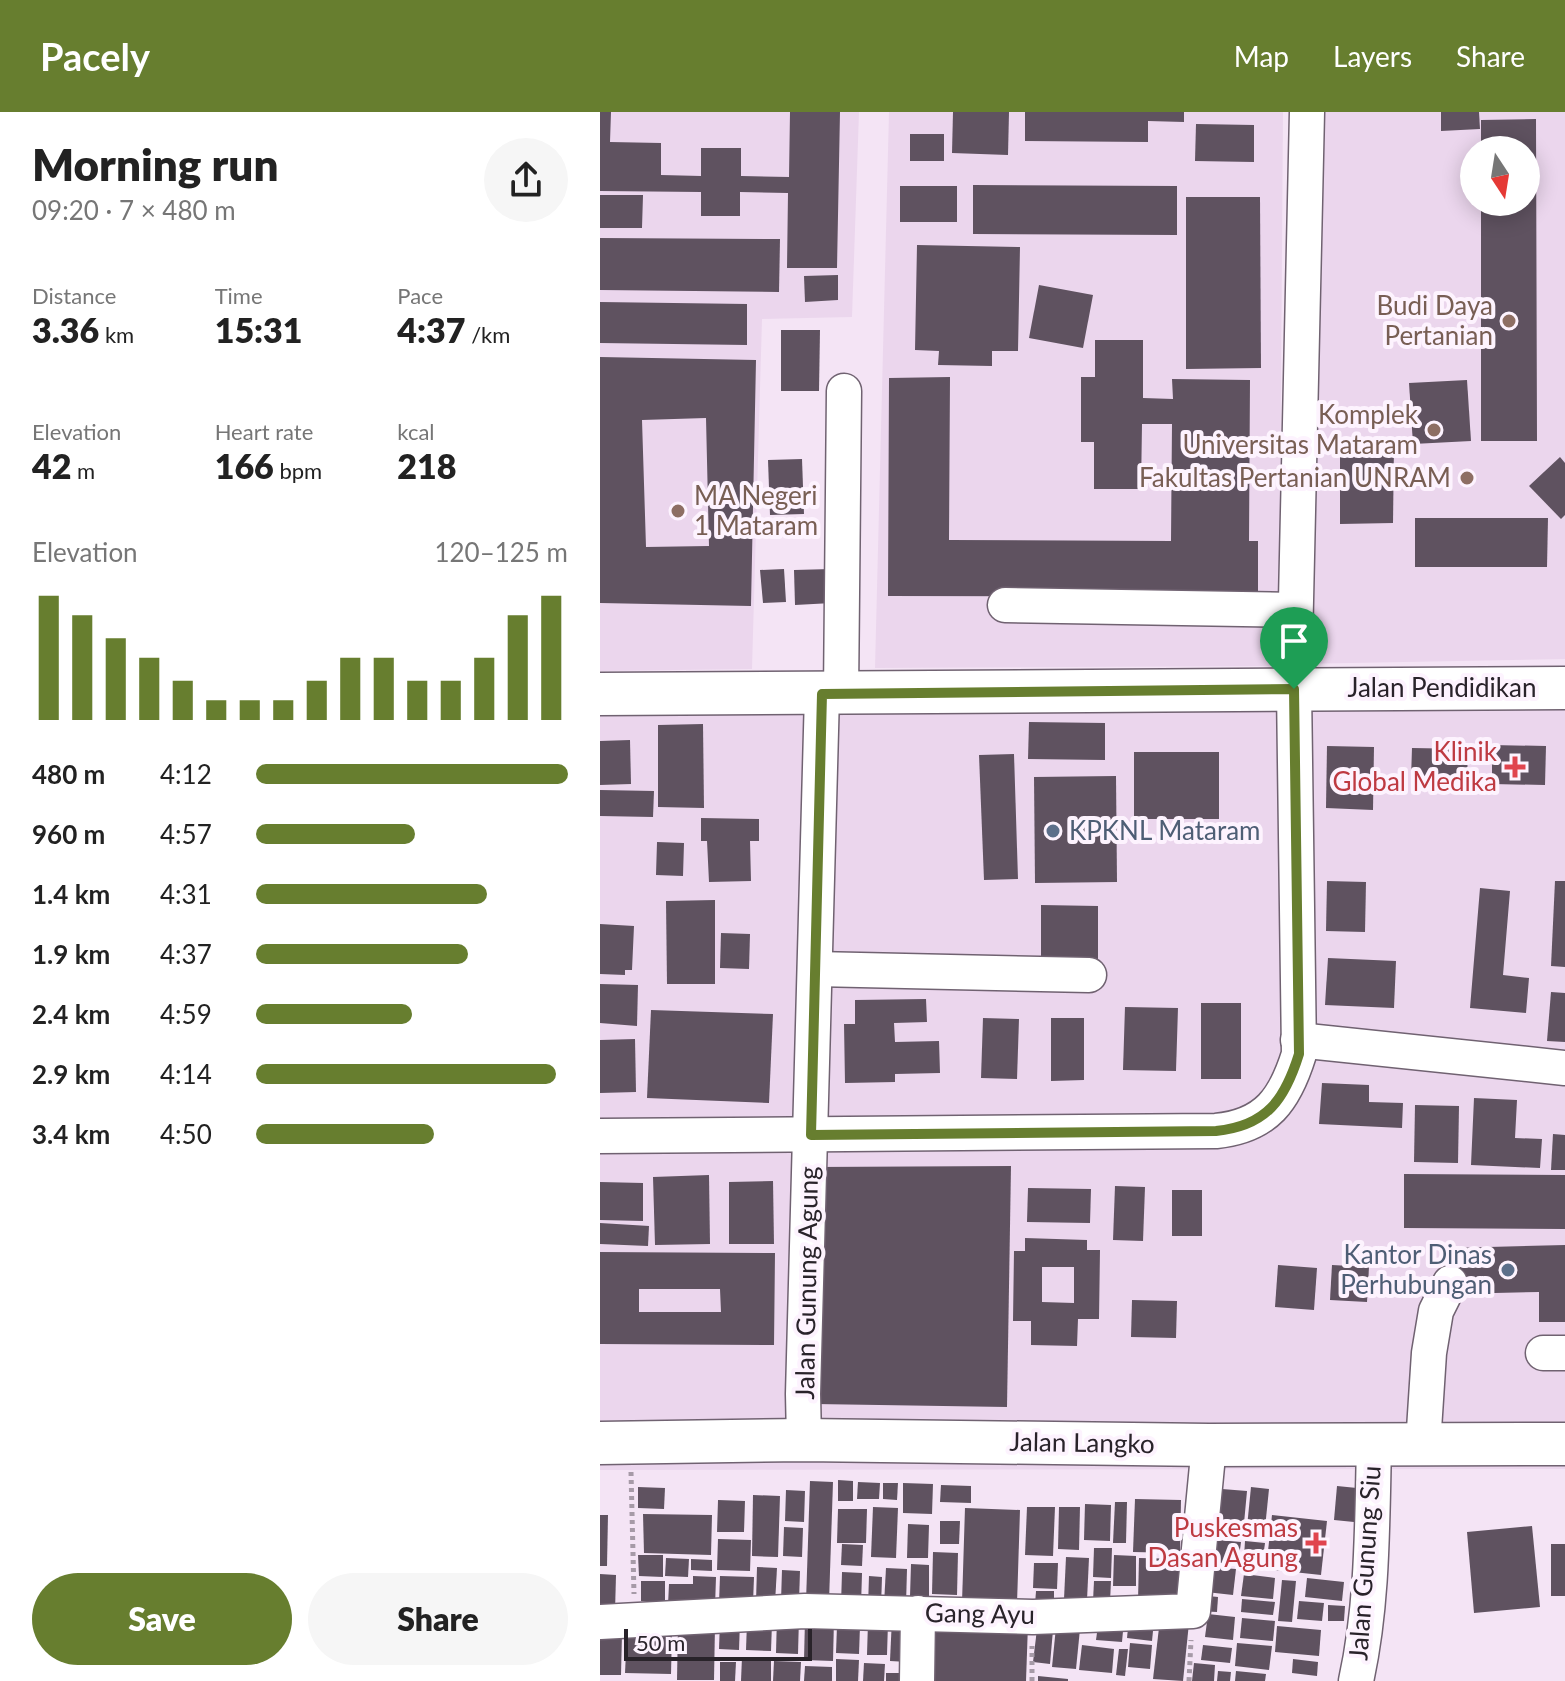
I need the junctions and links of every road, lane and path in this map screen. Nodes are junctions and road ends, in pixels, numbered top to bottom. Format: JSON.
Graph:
{"nodes":[{"id":1,"x":1307,"y":112,"type":"edge"},
{"id":2,"x":844,"y":391,"type":"dead end"},
{"id":3,"x":1005,"y":605,"type":"dead end"},
{"id":4,"x":1295,"y":610,"type":"junction"},
{"id":5,"x":1565,"y":688,"type":"edge"},
{"id":6,"x":1294,"y":689,"type":"junction"},
{"id":7,"x":600,"y":694,"type":"edge"},
{"id":8,"x":831,"y":694,"type":"junction"},
{"id":9,"x":815,"y":969,"type":"junction"},
{"id":10,"x":1089,"y":975,"type":"dead end"},
{"id":11,"x":1298,"y":1040,"type":"junction"},
{"id":12,"x":1565,"y":1068,"type":"edge"},
{"id":13,"x":811,"y":1135,"type":"junction"},
{"id":14,"x":600,"y":1136,"type":"edge"},
{"id":15,"x":1450,"y":1283,"type":"dead end"},
{"id":16,"x":804,"y":1440,"type":"junction"},
{"id":17,"x":615,"y":1443,"type":"edge"},
{"id":18,"x":1565,"y":1444,"type":"edge"},
{"id":19,"x":1209,"y":1445,"type":"junction"},
{"id":20,"x":1374,"y":1445,"type":"junction"},
{"id":21,"x":1423,"y":1445,"type":"junction"},
{"id":22,"x":1193,"y":1611,"type":"junction"},
{"id":23,"x":918,"y":1613,"type":"junction"},
{"id":24,"x":635,"y":1619,"type":"junction"},
{"id":25,"x":600,"y":1622,"type":"edge"},
{"id":26,"x":917,"y":1681,"type":"edge"},
{"id":27,"x":1189,"y":1681,"type":"edge"},
{"id":28,"x":1356,"y":1681,"type":"edge"}],
"edges":[{"from":1,"to":4,"type":"street"},
{"from":2,"to":8,"type":"street","name":"Jalan Gunung Agung"},
{"from":3,"to":4,"type":"street"},
{"from":4,"to":6,"type":"street"},
{"from":5,"to":6,"type":"main road","name":"Jalan Pendidikan"},
{"from":6,"to":8,"type":"main road","name":"Jalan Pendidikan"},
{"from":6,"to":11,"type":"street"},
{"from":7,"to":8,"type":"main road","name":"Jalan Pendidikan"},
{"from":8,"to":9,"type":"street","name":"Jalan Gunung Agung"},
{"from":9,"to":10,"type":"street"},
{"from":9,"to":13,"type":"street","name":"Jalan Gunung Agung"},
{"from":11,"to":12,"type":"street"},
{"from":11,"to":13,"type":"street"},
{"from":13,"to":14,"type":"street"},
{"from":13,"to":16,"type":"street","name":"Jalan Gunung Agung"},
{"from":15,"to":21,"type":"street"},
{"from":16,"to":17,"type":"main road","name":"Jalan Langko"},
{"from":16,"to":19,"type":"main road","name":"Jalan Langko"},
{"from":17,"to":24,"type":"path"},
{"from":18,"to":21,"type":"main road","name":"Jalan Langko"},
{"from":19,"to":20,"type":"main road","name":"Jalan Langko"},
{"from":19,"to":22,"type":"street"},
{"from":20,"to":21,"type":"main road","name":"Jalan Langko"},
{"from":20,"to":28,"type":"street","name":"Jalan Gunung Siu"},
{"from":22,"to":23,"type":"street","name":"Gang Ayu"},
{"from":22,"to":27,"type":"path"},
{"from":23,"to":24,"type":"street","name":"Gang Ayu"},
{"from":23,"to":26,"type":"street"},
{"from":24,"to":25,"type":"street","name":"Gang Ayu"}]}
